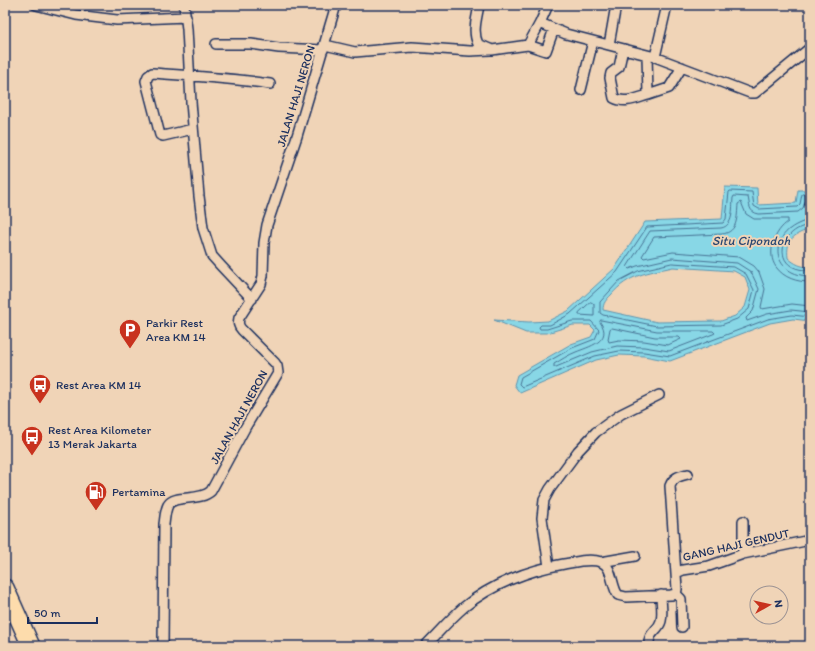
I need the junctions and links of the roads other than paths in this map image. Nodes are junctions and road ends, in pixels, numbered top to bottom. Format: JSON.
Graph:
{"nodes":[{"id":1,"x":36,"y":5,"type":"edge"},
{"id":2,"x":184,"y":5,"type":"edge"},
{"id":3,"x":336,"y":5,"type":"edge"},
{"id":4,"x":479,"y":5,"type":"edge"},
{"id":5,"x":548,"y":5,"type":"edge"},
{"id":6,"x":616,"y":5,"type":"edge"},
{"id":7,"x":667,"y":5,"type":"edge"},
{"id":8,"x":186,"y":17,"type":"junction"},
{"id":9,"x":540,"y":23,"type":"junction"},
{"id":10,"x":554,"y":29,"type":"junction"},
{"id":11,"x":593,"y":41,"type":"junction"},
{"id":12,"x":216,"y":44,"type":"dead end"},
{"id":13,"x":528,"y":45,"type":"junction"},
{"id":14,"x":609,"y":45,"type":"junction"},
{"id":15,"x":324,"y":48,"type":"junction"},
{"id":16,"x":810,"y":48,"type":"edge"},
{"id":17,"x":623,"y":49,"type":"junction"},
{"id":18,"x":492,"y":50,"type":"junction"},
{"id":19,"x":651,"y":56,"type":"junction"},
{"id":20,"x":682,"y":67,"type":"junction"},
{"id":21,"x":189,"y":76,"type":"junction"},
{"id":22,"x":270,"y":84,"type":"dead end"},
{"id":23,"x":581,"y":90,"type":"dead end"},
{"id":24,"x":648,"y":95,"type":"junction"},
{"id":25,"x":193,"y":129,"type":"junction"},
{"id":26,"x":252,"y":299,"type":"junction"},
{"id":27,"x":658,"y":395,"type":"dead end"},
{"id":28,"x":688,"y":474,"type":"dead end"},
{"id":29,"x":743,"y":521,"type":"dead end"},
{"id":30,"x":810,"y":540,"type":"edge"},
{"id":31,"x":744,"y":554,"type":"junction"},
{"id":32,"x":635,"y":556,"type":"dead end"},
{"id":33,"x":601,"y":562,"type":"junction"},
{"id":34,"x":549,"y":567,"type":"junction"},
{"id":35,"x":676,"y":574,"type":"junction"},
{"id":36,"x":5,"y":588,"type":"edge"},
{"id":37,"x":676,"y":594,"type":"junction"},
{"id":38,"x":661,"y":595,"type":"junction"},
{"id":39,"x":682,"y":627,"type":"dead end"},
{"id":40,"x":31,"y":646,"type":"edge"},
{"id":41,"x":163,"y":646,"type":"edge"},
{"id":42,"x":425,"y":646,"type":"edge"},
{"id":43,"x":649,"y":646,"type":"edge"}],
"edges":[{"from":1,"to":8,"type":"street"},
{"from":2,"to":8,"type":"street"},
{"from":3,"to":15,"type":"street","name":"JALAN HAJI NERON"},
{"from":4,"to":18,"type":"street"},
{"from":5,"to":9,"type":"street"},
{"from":6,"to":14,"type":"street"},
{"from":7,"to":19,"type":"street"},
{"from":8,"to":21,"type":"street"},
{"from":9,"to":10,"type":"street"},
{"from":9,"to":13,"type":"street"},
{"from":10,"to":11,"type":"street"},
{"from":10,"to":13,"type":"street"},
{"from":11,"to":14,"type":"street"},
{"from":11,"to":23,"type":"street"},
{"from":12,"to":15,"type":"street"},
{"from":13,"to":18,"type":"street"},
{"from":14,"to":17,"type":"street"},
{"from":15,"to":18,"type":"street"},
{"from":15,"to":26,"type":"street","name":"JALAN HAJI NERON"},
{"from":16,"to":20,"type":"street"},
{"from":17,"to":19,"type":"street"},
{"from":17,"to":24,"type":"street"},
{"from":19,"to":20,"type":"street"},
{"from":19,"to":24,"type":"street"},
{"from":20,"to":24,"type":"street"},
{"from":21,"to":22,"type":"street"},
{"from":21,"to":25,"type":"street"},
{"from":21,"to":25,"type":"street"},
{"from":25,"to":26,"type":"street"},
{"from":26,"to":41,"type":"street","name":"JALAN HAJI NERON"},
{"from":27,"to":34,"type":"street"},
{"from":28,"to":35,"type":"street"},
{"from":29,"to":31,"type":"street"},
{"from":30,"to":31,"type":"street","name":"GANG HAJI GENDUT"},
{"from":31,"to":35,"type":"street","name":"GANG HAJI GENDUT"},
{"from":32,"to":33,"type":"street"},
{"from":33,"to":34,"type":"street"},
{"from":33,"to":38,"type":"street"},
{"from":34,"to":42,"type":"street"},
{"from":35,"to":37,"type":"street","name":"GANG HAJI GENDUT"},
{"from":36,"to":40,"type":"highway"},
{"from":37,"to":38,"type":"street"},
{"from":37,"to":39,"type":"street","name":"GANG HAJI GENDUT"},
{"from":38,"to":43,"type":"street"}]}
